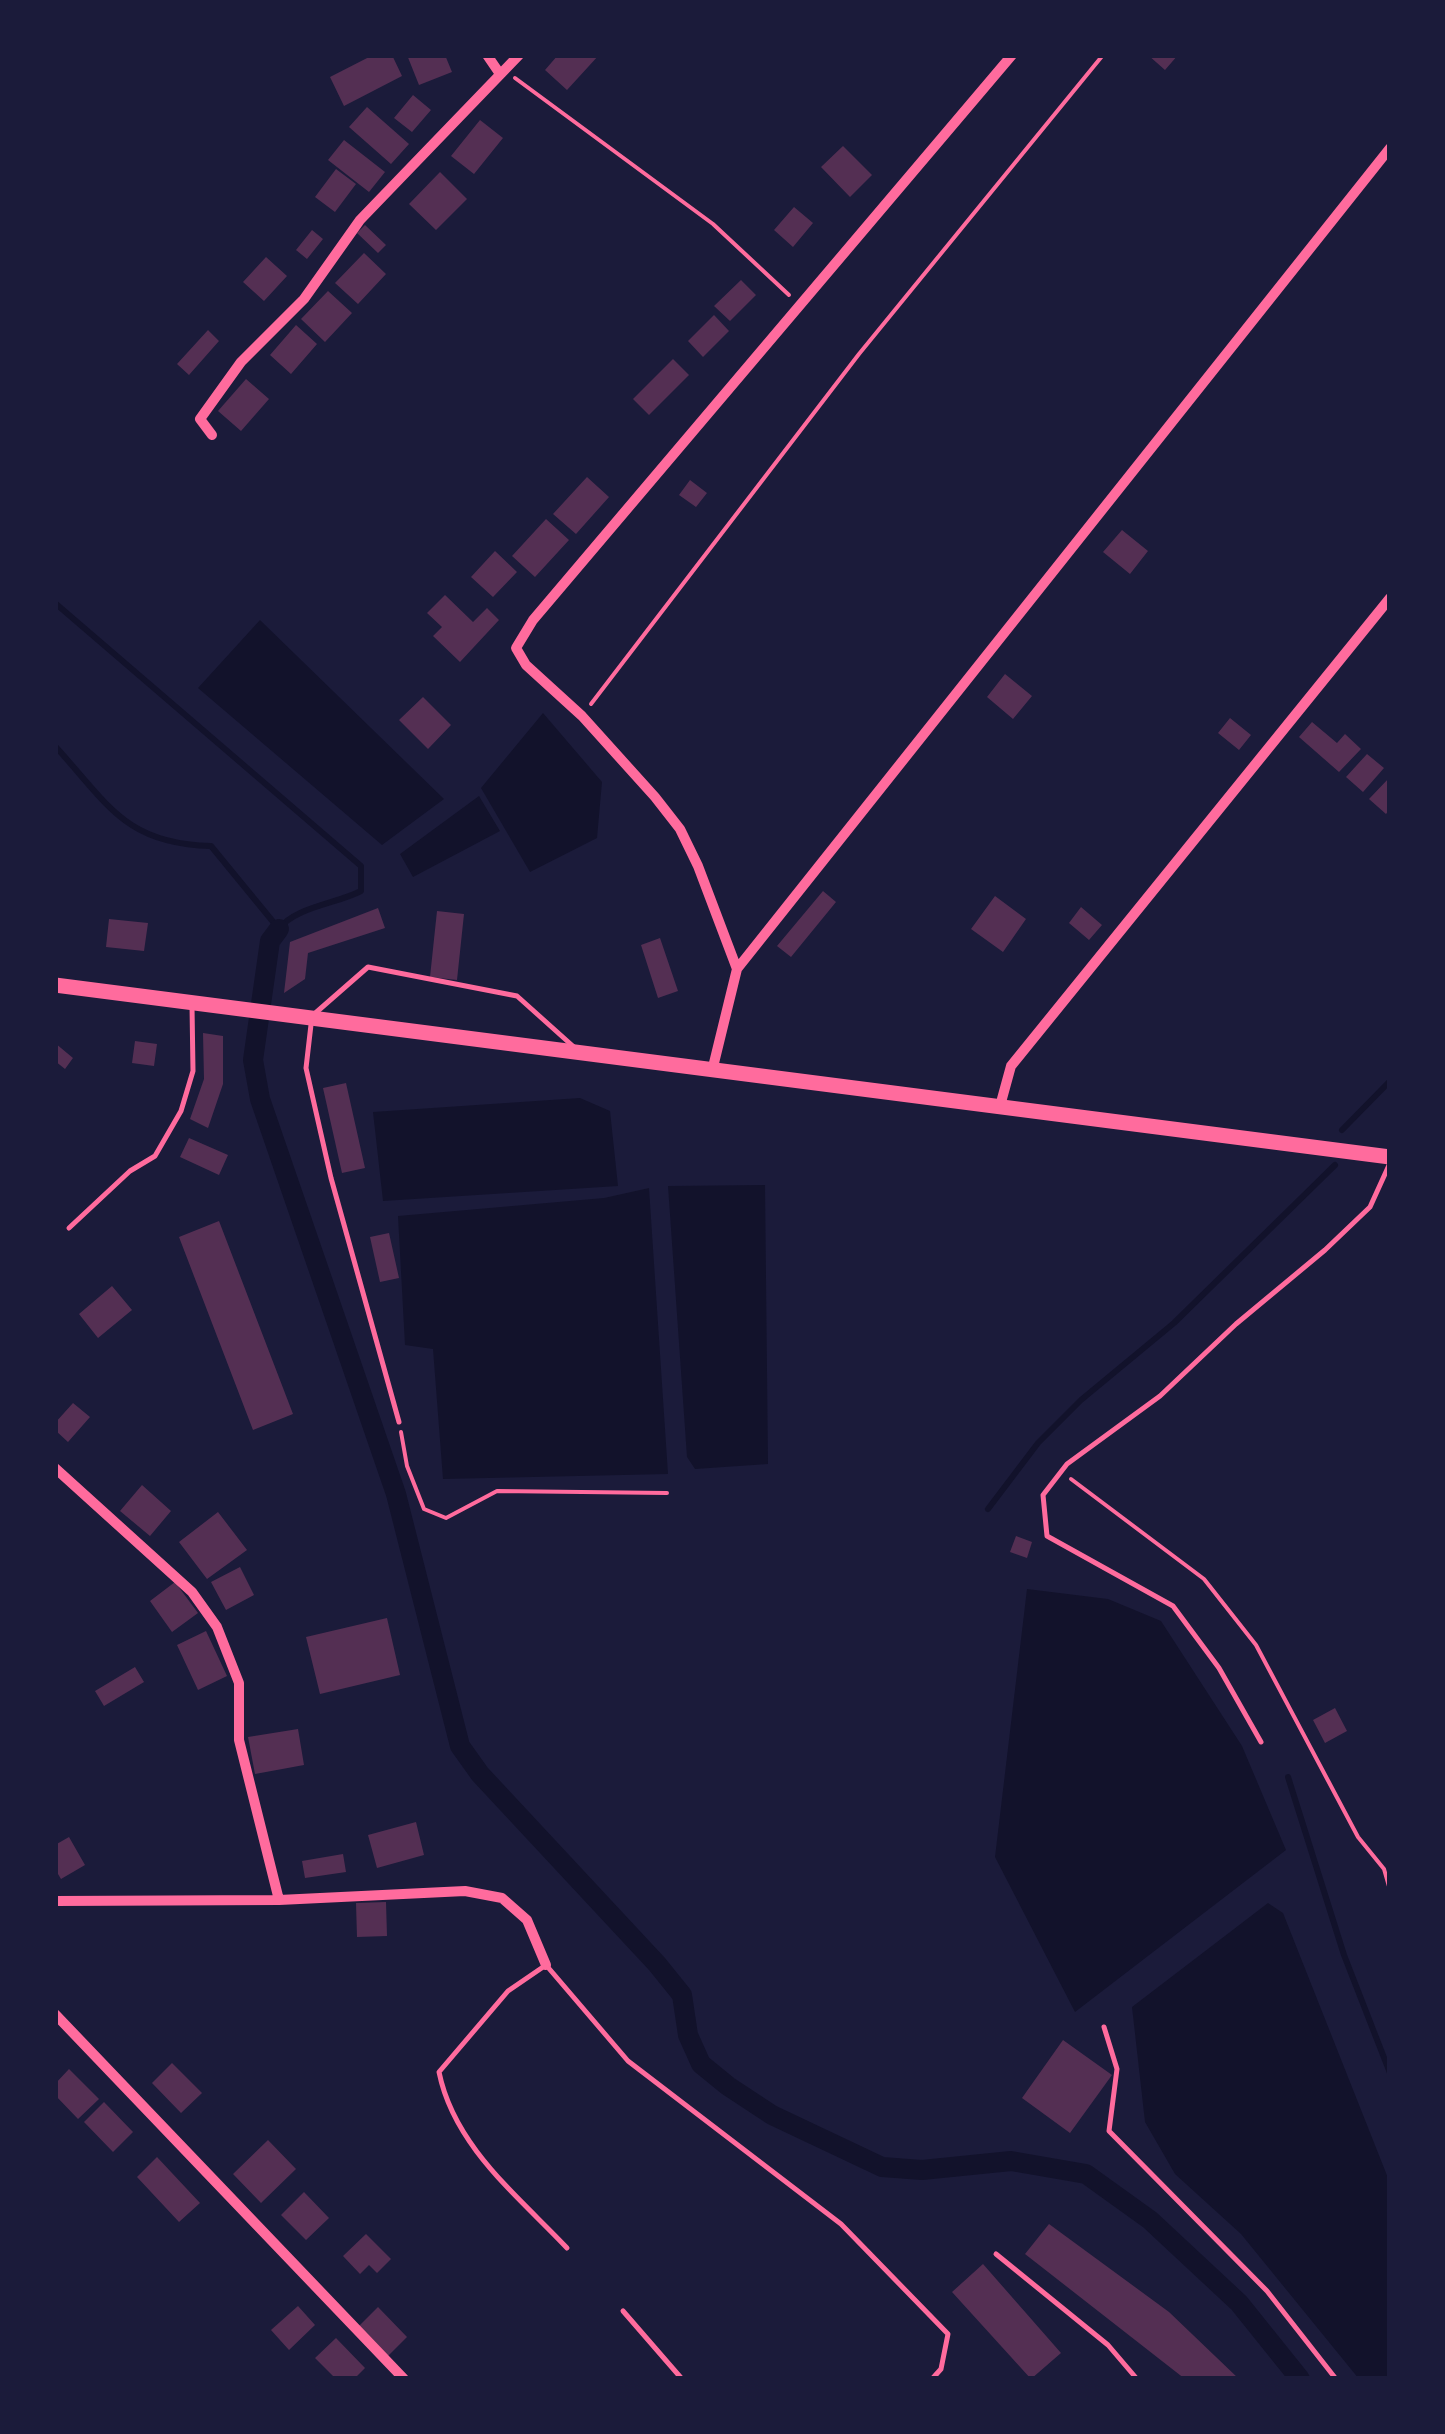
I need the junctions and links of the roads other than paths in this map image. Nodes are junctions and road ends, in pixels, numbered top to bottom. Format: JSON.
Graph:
{"nodes":[{"id":1,"x":487,"y":55,"type":"edge"},
{"id":2,"x":520,"y":55,"type":"edge"},
{"id":3,"x":1012,"y":55,"type":"edge"},
{"id":4,"x":500,"y":74,"type":"junction"},
{"id":5,"x":1390,"y":148,"type":"edge"},
{"id":6,"x":212,"y":435,"type":"dead end"},
{"id":7,"x":1390,"y":598,"type":"edge"},
{"id":8,"x":737,"y":969,"type":"junction"},
{"id":9,"x":55,"y":985,"type":"edge"},
{"id":10,"x":200,"y":1004,"type":"junction"},
{"id":11,"x":312,"y":1016,"type":"junction"},
{"id":12,"x":581,"y":1054,"type":"junction"},
{"id":13,"x":713,"y":1068,"type":"junction"},
{"id":14,"x":1000,"y":1106,"type":"junction"},
{"id":15,"x":1390,"y":1160,"type":"edge"},
{"id":16,"x":69,"y":1228,"type":"dead end"},
{"id":17,"x":400,"y":1422,"type":"road end"},
{"id":18,"x":55,"y":1468,"type":"edge"},
{"id":19,"x":1261,"y":1742,"type":"dead end"},
{"id":20,"x":278,"y":1900,"type":"junction"},
{"id":21,"x":55,"y":1901,"type":"edge"},
{"id":22,"x":546,"y":1965,"type":"junction"},
{"id":23,"x":55,"y":2014,"type":"edge"},
{"id":24,"x":1104,"y":2026,"type":"dead end"},
{"id":25,"x":567,"y":2248,"type":"dead end"},
{"id":26,"x":996,"y":2254,"type":"dead end"},
{"id":27,"x":623,"y":2311,"type":"dead end"},
{"id":28,"x":404,"y":2379,"type":"edge"},
{"id":29,"x":682,"y":2379,"type":"edge"},
{"id":30,"x":932,"y":2379,"type":"edge"},
{"id":31,"x":1137,"y":2379,"type":"edge"},
{"id":32,"x":1336,"y":2379,"type":"edge"}],
"edges":[{"from":1,"to":4,"type":"street"},
{"from":2,"to":4,"type":"street"},
{"from":3,"to":8,"type":"street"},
{"from":4,"to":6,"type":"street"},
{"from":5,"to":8,"type":"street"},
{"from":7,"to":14,"type":"street"},
{"from":8,"to":13,"type":"street"},
{"from":9,"to":10,"type":"main road"},
{"from":10,"to":11,"type":"main road"},
{"from":10,"to":16,"type":"lane"},
{"from":11,"to":12,"type":"main road"},
{"from":11,"to":12,"type":"lane"},
{"from":11,"to":17,"type":"lane"},
{"from":12,"to":13,"type":"main road"},
{"from":13,"to":14,"type":"main road"},
{"from":14,"to":15,"type":"main road"},
{"from":15,"to":19,"type":"lane"},
{"from":18,"to":20,"type":"street"},
{"from":20,"to":21,"type":"street"},
{"from":20,"to":22,"type":"street"},
{"from":22,"to":25,"type":"lane"},
{"from":22,"to":30,"type":"lane"},
{"from":23,"to":28,"type":"street"},
{"from":24,"to":32,"type":"lane"},
{"from":26,"to":31,"type":"lane"},
{"from":27,"to":29,"type":"lane"}]}
